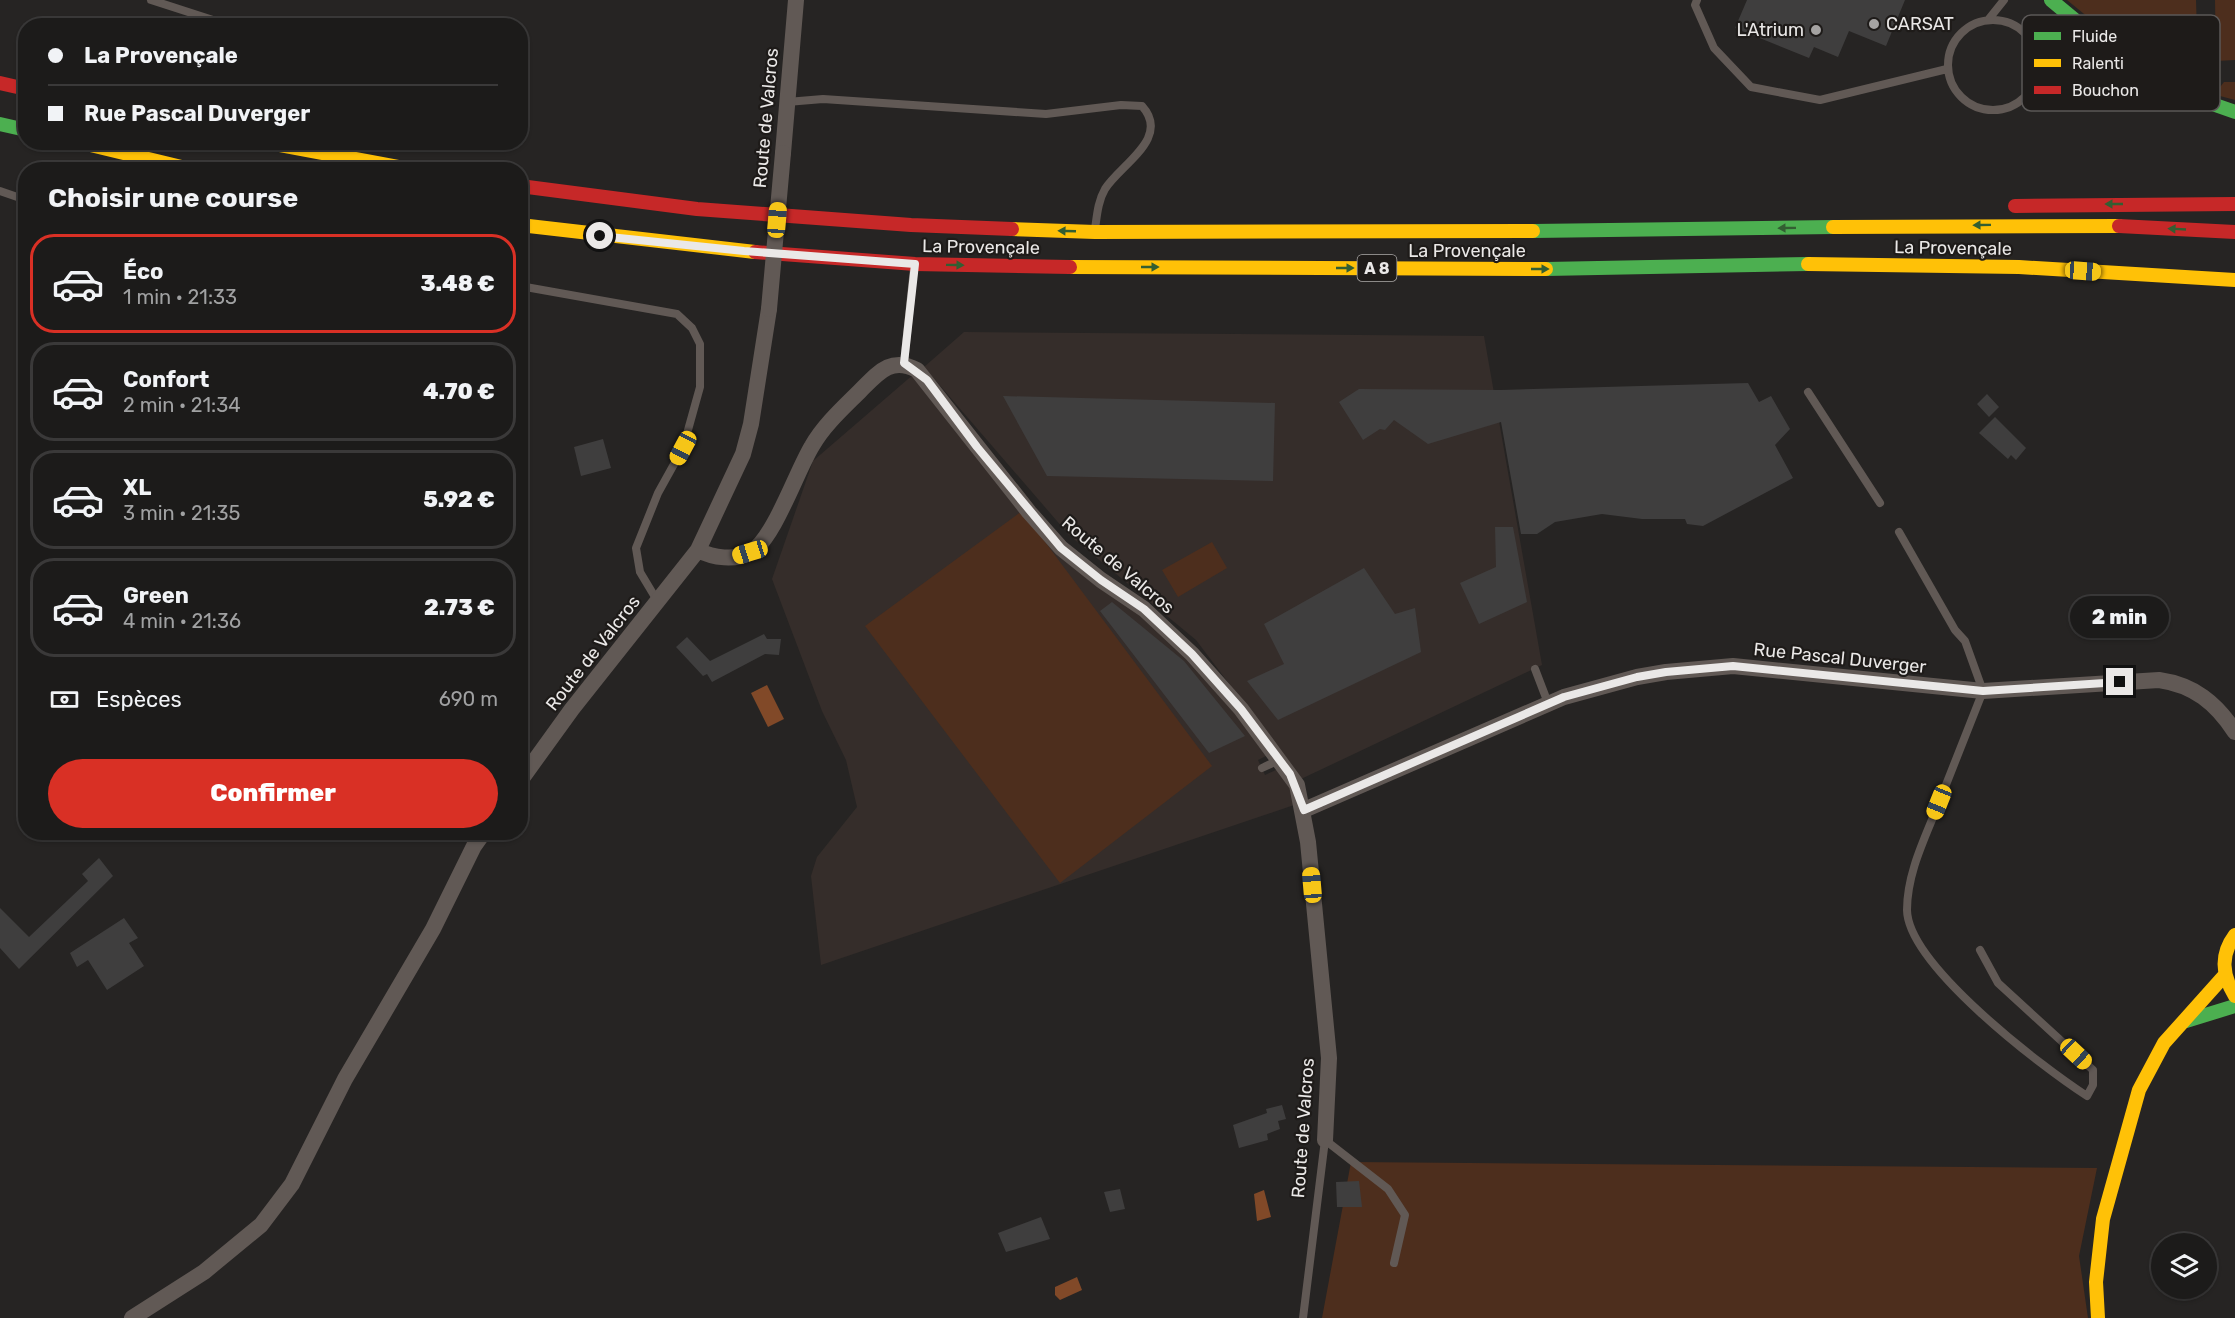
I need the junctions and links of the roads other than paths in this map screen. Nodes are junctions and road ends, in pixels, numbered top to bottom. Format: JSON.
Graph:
{"nodes":[{"id":1,"x":151,"y":0,"type":"edge"},
{"id":2,"x":796,"y":0,"type":"edge"},
{"id":3,"x":1696,"y":0,"type":"edge"},
{"id":4,"x":2004,"y":0,"type":"edge"},
{"id":5,"x":2051,"y":0,"type":"edge"},
{"id":6,"x":2069,"y":15,"type":"edge"},
{"id":7,"x":207,"y":18,"type":"edge"},
{"id":8,"x":1988,"y":20,"type":"junction"},
{"id":9,"x":2022,"y":31,"type":"edge"},
{"id":10,"x":1947,"y":69,"type":"junction"},
{"id":11,"x":0,"y":83,"type":"edge"},
{"id":12,"x":18,"y":87,"type":"edge"},
{"id":13,"x":2022,"y":99,"type":"edge"},
{"id":14,"x":787,"y":102,"type":"junction"},
{"id":15,"x":2220,"y":107,"type":"edge"},
{"id":16,"x":2235,"y":112,"type":"edge"},
{"id":17,"x":0,"y":123,"type":"edge"},
{"id":18,"x":18,"y":128,"type":"edge"},
{"id":19,"x":111,"y":150,"type":"edge"},
{"id":20,"x":307,"y":150,"type":"edge"},
{"id":21,"x":161,"y":162,"type":"edge"},
{"id":22,"x":371,"y":162,"type":"edge"},
{"id":23,"x":528,"y":187,"type":"edge"},
{"id":24,"x":0,"y":191,"type":"edge"},
{"id":25,"x":18,"y":197,"type":"edge"},
{"id":26,"x":2235,"y":204,"type":"edge"},
{"id":27,"x":2005,"y":206,"type":"dead end"},
{"id":28,"x":1611,"y":216,"type":"dead end"},
{"id":29,"x":528,"y":226,"type":"edge"},
{"id":30,"x":1095,"y":232,"type":"junction"},
{"id":31,"x":2235,"y":232,"type":"edge"},
{"id":32,"x":1176,"y":233,"type":"junction"},
{"id":33,"x":915,"y":264,"type":"junction"},
{"id":34,"x":2235,"y":280,"type":"edge"},
{"id":35,"x":528,"y":287,"type":"edge"},
{"id":36,"x":904,"y":363,"type":"junction"},
{"id":37,"x":1808,"y":392,"type":"dead end"},
{"id":38,"x":1880,"y":503,"type":"dead end"},
{"id":39,"x":1899,"y":532,"type":"dead end"},
{"id":40,"x":698,"y":550,"type":"junction"},
{"id":41,"x":658,"y":603,"type":"junction"},
{"id":42,"x":1535,"y":669,"type":"dead end"},
{"id":43,"x":1983,"y":691,"type":"junction"},
{"id":44,"x":1548,"y":703,"type":"junction"},
{"id":45,"x":2235,"y":732,"type":"edge"},
{"id":46,"x":1280,"y":760,"type":"junction"},
{"id":47,"x":1262,"y":768,"type":"dead end"},
{"id":48,"x":528,"y":770,"type":"edge"},
{"id":49,"x":1304,"y":810,"type":"junction"},
{"id":50,"x":478,"y":840,"type":"edge"},
{"id":51,"x":2235,"y":935,"type":"edge"},
{"id":52,"x":1980,"y":950,"type":"dead end"},
{"id":53,"x":2224,"y":976,"type":"junction"},
{"id":54,"x":2235,"y":996,"type":"edge"},
{"id":55,"x":2235,"y":1006,"type":"edge"},
{"id":56,"x":2186,"y":1021,"type":"junction"},
{"id":57,"x":1325,"y":1140,"type":"junction"},
{"id":58,"x":1394,"y":1263,"type":"dead end"},
{"id":59,"x":132,"y":1318,"type":"edge"},
{"id":60,"x":1303,"y":1318,"type":"edge"},
{"id":61,"x":2098,"y":1318,"type":"edge"}],
"edges":[{"from":1,"to":7,"type":"lane"},
{"from":2,"to":14,"type":"street","name":"Route de Valcros"},
{"from":3,"to":10,"type":"lane"},
{"from":4,"to":8,"type":"lane"},
{"from":5,"to":6,"type":"main road"},
{"from":8,"to":9,"type":"lane"},
{"from":8,"to":10,"type":"lane"},
{"from":10,"to":13,"type":"lane"},
{"from":11,"to":12,"type":"main road"},
{"from":14,"to":30,"type":"lane"},
{"from":14,"to":40,"type":"street","name":"Route de Valcros","bridge":true},
{"from":15,"to":16,"type":"main road"},
{"from":17,"to":18,"type":"main road"},
{"from":19,"to":21,"type":"main road"},
{"from":20,"to":22,"type":"main road"},
{"from":30,"to":23,"type":"main road","name":"La Provençale","number":"A 8","one_way":true},
{"from":24,"to":25,"type":"lane"},
{"from":26,"to":27,"type":"main road","one_way":true},
{"from":28,"to":32,"type":"main road"},
{"from":29,"to":33,"type":"main road","name":"La Provençale","number":"A 8"},
{"from":30,"to":32,"type":"main road","name":"La Provençale","number":"A 8"},
{"from":31,"to":32,"type":"main road","name":"La Provençale","number":"A 8","one_way":true},
{"from":33,"to":34,"type":"main road","name":"La Provençale","number":"A 8","one_way":true},
{"from":33,"to":36,"type":"lane"},
{"from":35,"to":41,"type":"lane"},
{"from":36,"to":40,"type":"street"},
{"from":36,"to":46,"type":"street","name":"Route de Valcros"},
{"from":37,"to":38,"type":"lane"},
{"from":39,"to":43,"type":"lane"},
{"from":40,"to":41,"type":"street","name":"Route de Valcros"},
{"from":41,"to":48,"type":"street","name":"Route de Valcros"},
{"from":42,"to":44,"type":"lane"},
{"from":43,"to":44,"type":"street","name":"Rue Pascal Duverger"},
{"from":43,"to":45,"type":"street","name":"Rue Pascal Duverger"},
{"from":43,"to":52,"type":"lane"},
{"from":44,"to":49,"type":"street","name":"Rue Pascal Duverger"},
{"from":46,"to":47,"type":"lane"},
{"from":46,"to":49,"type":"street","name":"Route de Valcros"},
{"from":49,"to":57,"type":"street","name":"Route de Valcros"},
{"from":50,"to":59,"type":"street"},
{"from":51,"to":53,"type":"main road"},
{"from":53,"to":54,"type":"main road"},
{"from":53,"to":56,"type":"main road"},
{"from":55,"to":56,"type":"main road"},
{"from":56,"to":61,"type":"main road"},
{"from":57,"to":58,"type":"lane"},
{"from":57,"to":60,"type":"lane","name":"Route de Valcros"}]}
